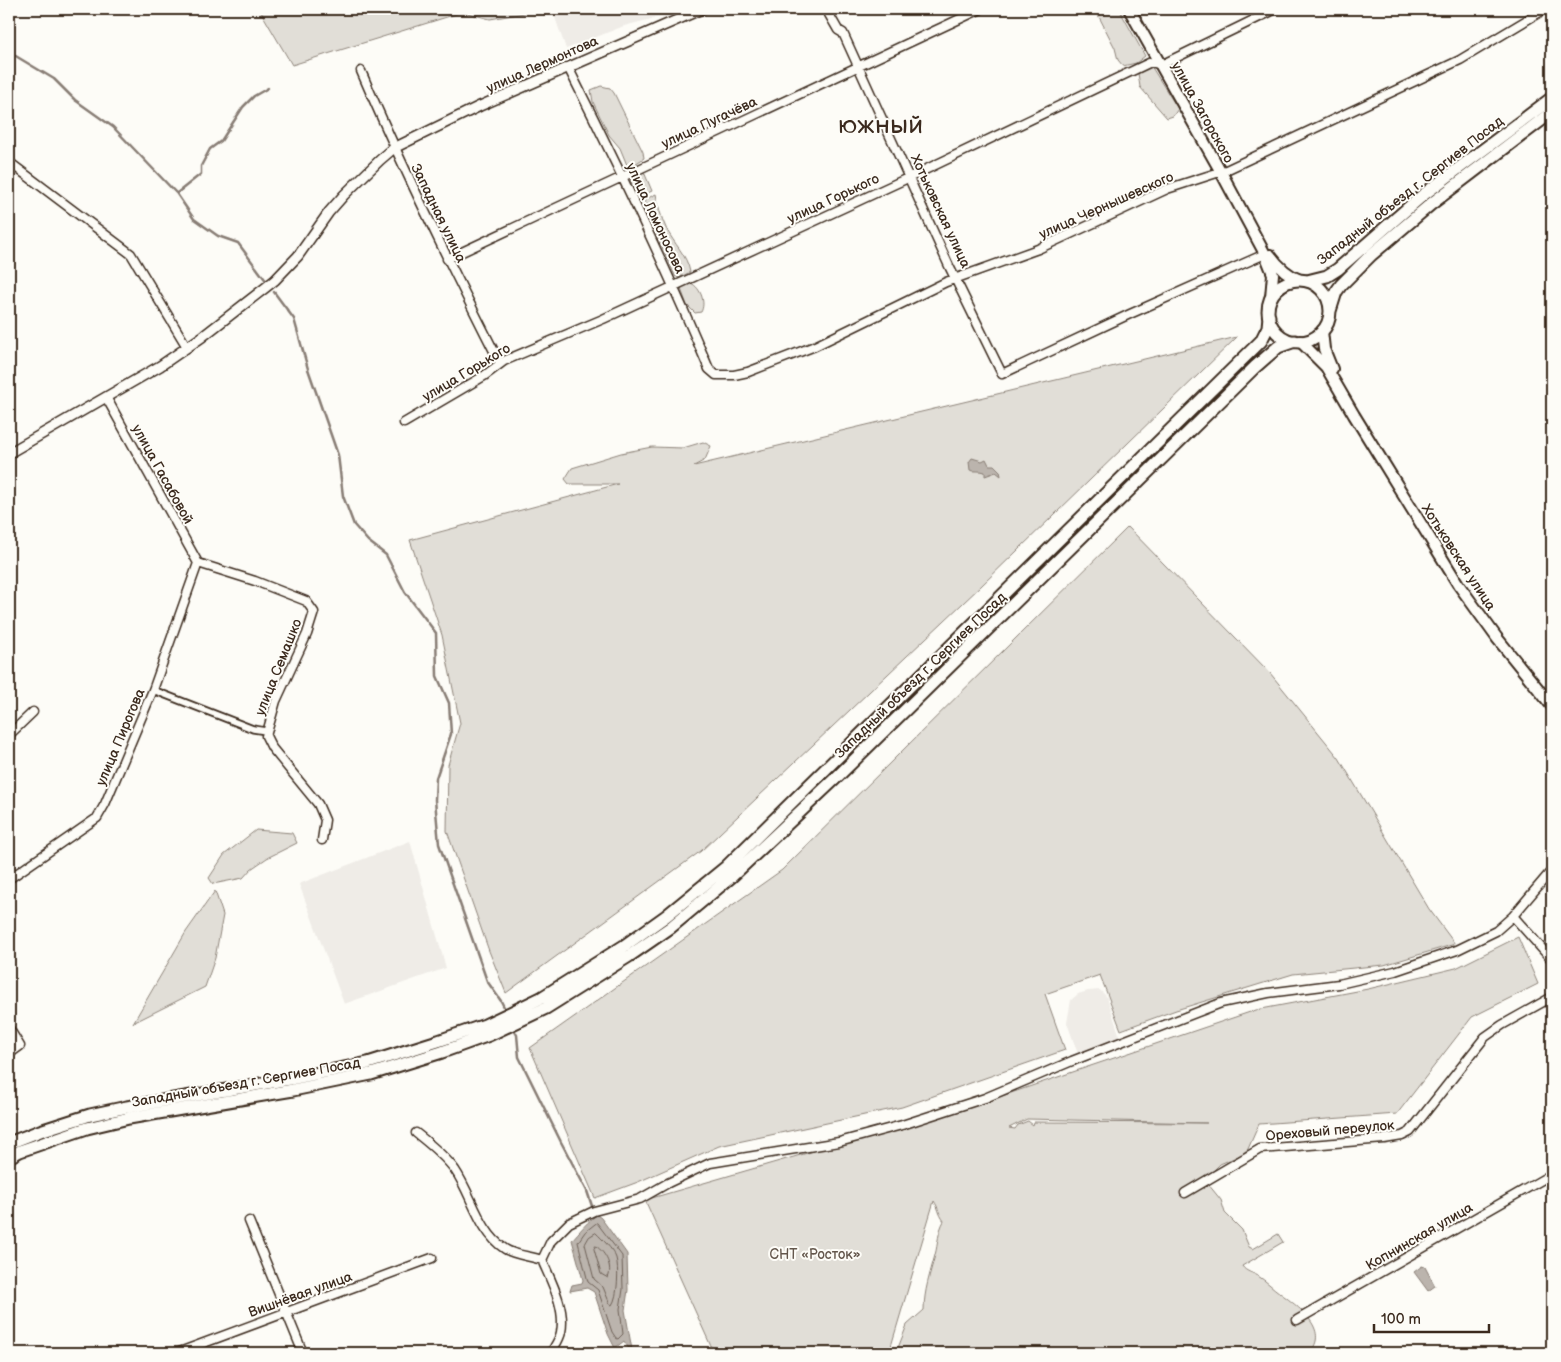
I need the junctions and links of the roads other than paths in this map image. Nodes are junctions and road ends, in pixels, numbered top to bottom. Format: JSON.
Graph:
{"nodes":[{"id":1,"x":702,"y":9,"type":"edge"},
{"id":2,"x":826,"y":9,"type":"edge"},
{"id":3,"x":981,"y":9,"type":"edge"},
{"id":4,"x":1129,"y":9,"type":"edge"},
{"id":5,"x":1276,"y":9,"type":"edge"},
{"id":6,"x":1545,"y":9,"type":"edge"},
{"id":7,"x":859,"y":65,"type":"junction"},
{"id":8,"x":1161,"y":65,"type":"junction"},
{"id":9,"x":568,"y":67,"type":"junction"},
{"id":10,"x":361,"y":71,"type":"dead end"},
{"id":11,"x":1552,"y":98,"type":"edge"},
{"id":12,"x":1552,"y":112,"type":"edge"},
{"id":13,"x":394,"y":148,"type":"junction"},
{"id":14,"x":9,"y":162,"type":"edge"},
{"id":15,"x":1221,"y":172,"type":"junction"},
{"id":16,"x":623,"y":176,"type":"junction"},
{"id":17,"x":910,"y":177,"type":"junction"},
{"id":18,"x":1252,"y":229,"type":"junction"},
{"id":19,"x":1265,"y":254,"type":"junction"},
{"id":20,"x":447,"y":259,"type":"junction"},
{"id":21,"x":956,"y":278,"type":"junction"},
{"id":22,"x":1304,"y":280,"type":"junction"},
{"id":23,"x":674,"y":285,"type":"junction"},
{"id":24,"x":1272,"y":297,"type":"junction"},
{"id":25,"x":1330,"y":311,"type":"junction"},
{"id":26,"x":1269,"y":316,"type":"junction"},
{"id":27,"x":1322,"y":331,"type":"junction"},
{"id":28,"x":1297,"y":341,"type":"junction"},
{"id":29,"x":187,"y":347,"type":"junction"},
{"id":30,"x":500,"y":363,"type":"junction"},
{"id":31,"x":722,"y":376,"type":"joint"},
{"id":32,"x":106,"y":397,"type":"junction"},
{"id":33,"x":1354,"y":415,"type":"junction"},
{"id":34,"x":404,"y":423,"type":"dead end"},
{"id":35,"x":9,"y":454,"type":"edge"},
{"id":36,"x":198,"y":563,"type":"junction"},
{"id":37,"x":153,"y":690,"type":"junction"},
{"id":38,"x":1552,"y":706,"type":"edge"},
{"id":39,"x":32,"y":712,"type":"dead end"},
{"id":40,"x":266,"y":731,"type":"junction"},
{"id":41,"x":9,"y":735,"type":"edge"},
{"id":42,"x":322,"y":840,"type":"dead end"},
{"id":43,"x":1552,"y":870,"type":"edge"},
{"id":44,"x":9,"y":879,"type":"edge"},
{"id":45,"x":1513,"y":916,"type":"junction"},
{"id":46,"x":1552,"y":960,"type":"edge"},
{"id":47,"x":1552,"y":997,"type":"edge"},
{"id":48,"x":543,"y":1003,"type":"junction"},
{"id":49,"x":9,"y":1028,"type":"edge"},
{"id":50,"x":487,"y":1030,"type":"junction"},
{"id":51,"x":9,"y":1054,"type":"edge"},
{"id":52,"x":416,"y":1133,"type":"dead end"},
{"id":53,"x":9,"y":1143,"type":"edge"},
{"id":54,"x":9,"y":1157,"type":"edge"},
{"id":55,"x":1552,"y":1174,"type":"edge"},
{"id":56,"x":1185,"y":1193,"type":"dead end"},
{"id":57,"x":249,"y":1221,"type":"dead end"},
{"id":58,"x":432,"y":1258,"type":"dead end"},
{"id":59,"x":542,"y":1260,"type":"junction"},
{"id":60,"x":286,"y":1312,"type":"junction"},
{"id":61,"x":1297,"y":1320,"type":"dead end"},
{"id":62,"x":177,"y":1353,"type":"edge"},
{"id":63,"x":303,"y":1353,"type":"edge"},
{"id":64,"x":551,"y":1353,"type":"edge"}],
"edges":[{"from":1,"to":9,"type":"street","name":"улица Лермонтова"},
{"from":2,"to":7,"type":"street","name":"Хотьковская улица"},
{"from":3,"to":7,"type":"street","name":"улица Пугачёва"},
{"from":4,"to":8,"type":"main road","name":"улица Загорского"},
{"from":5,"to":8,"type":"street","name":"улица Горького"},
{"from":6,"to":15,"type":"street","name":"улица Чернышевского"},
{"from":7,"to":16,"type":"street","name":"улица Пугачёва"},
{"from":7,"to":17,"type":"street","name":"Хотьковская улица"},
{"from":8,"to":15,"type":"main road","name":"улица Загорского"},
{"from":8,"to":17,"type":"street","name":"улица Горького"},
{"from":9,"to":13,"type":"street","name":"улица Лермонтова"},
{"from":9,"to":16,"type":"street","name":"улица Ломоносова"},
{"from":10,"to":13,"type":"street","name":"Западная улица"},
{"from":11,"to":22,"type":"main road","name":"Западный объезд г. Сергиев Посад"},
{"from":12,"to":25,"type":"main road","name":"Западный объезд г. Сергиев Посад"},
{"from":13,"to":20,"type":"street","name":"Западная улица"},
{"from":13,"to":29,"type":"street","name":"улица Лермонтова"},
{"from":14,"to":29,"type":"street"},
{"from":15,"to":18,"type":"main road","name":"улица Загорского"},
{"from":15,"to":21,"type":"street","name":"улица Чернышевского"},
{"from":16,"to":20,"type":"street","name":"улица Пугачёва"},
{"from":16,"to":23,"type":"street","name":"улица Ломоносова"},
{"from":17,"to":21,"type":"street","name":"Хотьковская улица"},
{"from":17,"to":23,"type":"street","name":"улица Горького"},
{"from":18,"to":19,"type":"main road"},
{"from":18,"to":22,"type":"main road"},
{"from":19,"to":21,"type":"street","name":"Хотьковская улица"},
{"from":19,"to":24,"type":"main road"},
{"from":20,"to":30,"type":"street","name":"Западная улица"},
{"from":21,"to":31,"type":"street","name":"улица Чернышевского"},
{"from":22,"to":24,"type":"main road"},
{"from":22,"to":25,"type":"main road"},
{"from":23,"to":30,"type":"street","name":"улица Горького"},
{"from":23,"to":31,"type":"street","name":"улица Ломоносова"},
{"from":24,"to":26,"type":"main road"},
{"from":25,"to":27,"type":"main road"},
{"from":26,"to":28,"type":"main road"},
{"from":26,"to":48,"type":"main road","name":"Западный объезд г. Сергиев Посад"},
{"from":27,"to":28,"type":"main road"},
{"from":27,"to":33,"type":"main road"},
{"from":28,"to":33,"type":"main road"},
{"from":28,"to":48,"type":"main road","name":"Западный объезд г. Сергиев Посад"},
{"from":29,"to":32,"type":"street","name":"улица Лермонтова"},
{"from":30,"to":34,"type":"street","name":"улица Горького"},
{"from":32,"to":35,"type":"street","name":"улица Лермонтова"},
{"from":32,"to":36,"type":"street","name":"улица Гасабовой"},
{"from":33,"to":38,"type":"main road","name":"Хотьковская улица"},
{"from":36,"to":37,"type":"street","name":"улица Пирогова"},
{"from":36,"to":40,"type":"street","name":"улица Семашко"},
{"from":37,"to":40,"type":"street"},
{"from":37,"to":44,"type":"street","name":"улица Пирогова"},
{"from":39,"to":41,"type":"street"},
{"from":40,"to":42,"type":"street","name":"улица Семашко"},
{"from":43,"to":45,"type":"street"},
{"from":45,"to":46,"type":"street"},
{"from":45,"to":59,"type":"street"},
{"from":47,"to":56,"type":"street","name":"Ореховый переулок"},
{"from":48,"to":50,"type":"main road"},
{"from":49,"to":51,"type":"street"},
{"from":50,"to":53,"type":"main road","name":"Западный объезд г. Сергиев Посад"},
{"from":50,"to":54,"type":"main road","name":"Западный объезд г. Сергиев Посад"},
{"from":52,"to":59,"type":"street"},
{"from":55,"to":61,"type":"street","name":"Копнинская улица"},
{"from":57,"to":60,"type":"street"},
{"from":58,"to":60,"type":"street","name":"Вишнёвая улица"},
{"from":59,"to":64,"type":"street"},
{"from":60,"to":62,"type":"street","name":"Вишнёвая улица"},
{"from":60,"to":63,"type":"street"}]}
